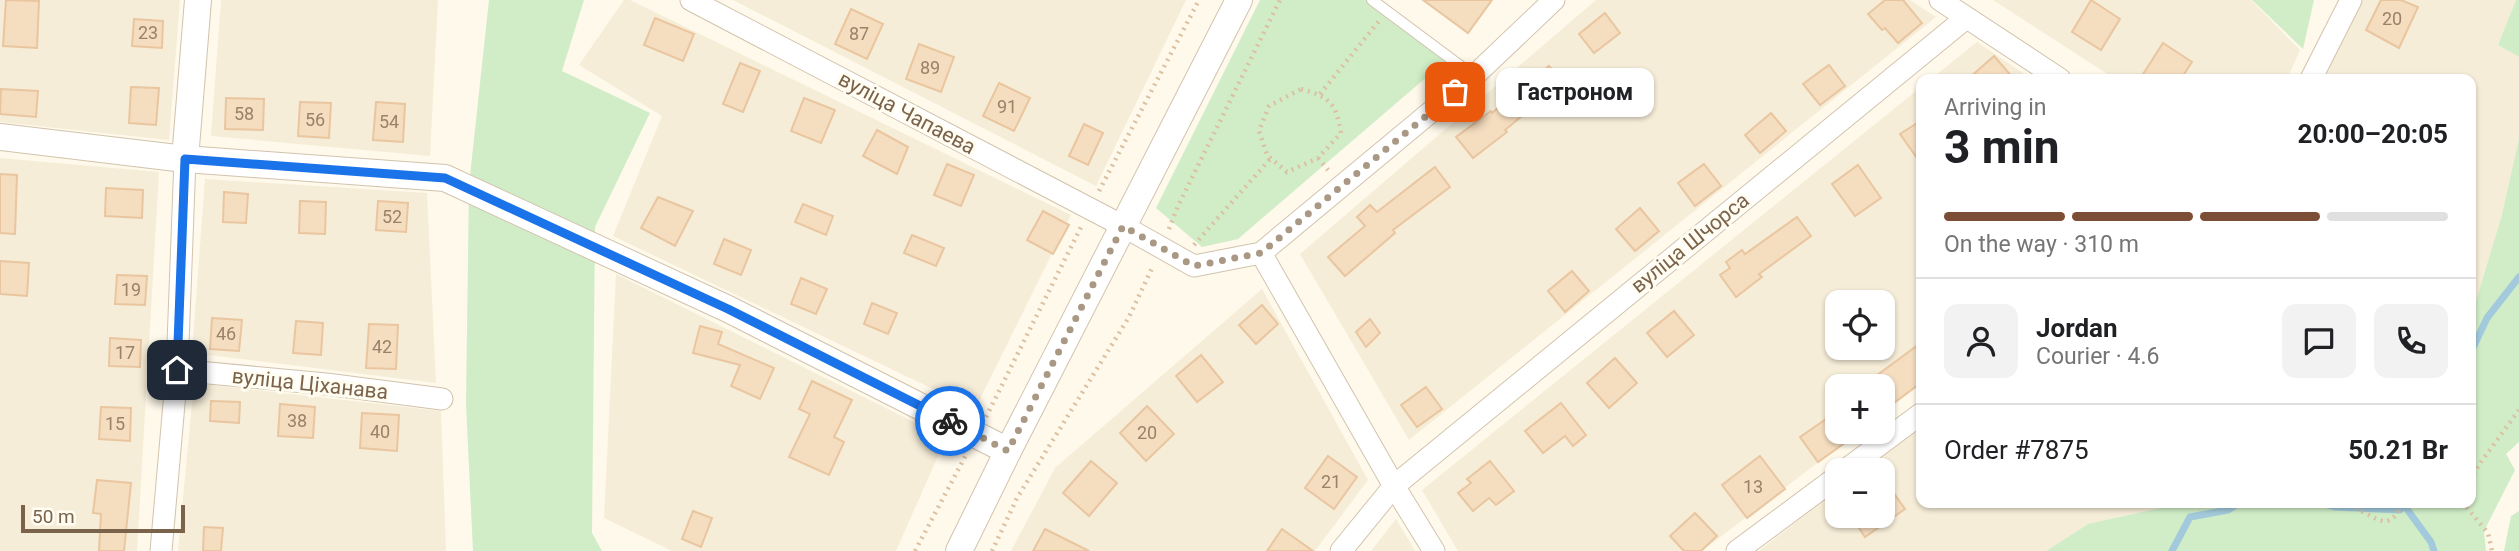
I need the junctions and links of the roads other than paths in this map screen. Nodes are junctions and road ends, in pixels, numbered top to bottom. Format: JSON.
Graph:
{"nodes":[{"id":1,"x":198,"y":0,"type":"edge"},
{"id":2,"x":691,"y":0,"type":"edge"},
{"id":3,"x":1239,"y":0,"type":"edge"},
{"id":4,"x":1373,"y":0,"type":"edge"},
{"id":5,"x":1554,"y":0,"type":"edge"},
{"id":6,"x":1940,"y":0,"type":"edge"},
{"id":7,"x":2351,"y":0,"type":"edge"},
{"id":8,"x":1966,"y":18,"type":"junction"},
{"id":9,"x":2052,"y":74,"type":"edge"},
{"id":10,"x":2314,"y":74,"type":"edge"},
{"id":11,"x":1474,"y":76,"type":"junction"},
{"id":12,"x":0,"y":137,"type":"edge"},
{"id":13,"x":185,"y":159,"type":"junction"},
{"id":14,"x":1123,"y":226,"type":"junction"},
{"id":15,"x":1261,"y":253,"type":"junction"},
{"id":16,"x":177,"y":370,"type":"junction"},
{"id":17,"x":442,"y":399,"type":"dead end"},
{"id":18,"x":1916,"y":417,"type":"edge"},
{"id":19,"x":1008,"y":451,"type":"junction"},
{"id":20,"x":1861,"y":458,"type":"edge"},
{"id":21,"x":1394,"y":486,"type":"junction"},
{"id":22,"x":1825,"y":486,"type":"edge"},
{"id":23,"x":161,"y":551,"type":"edge"},
{"id":24,"x":959,"y":551,"type":"edge"},
{"id":25,"x":1340,"y":551,"type":"edge"},
{"id":26,"x":1434,"y":551,"type":"edge"},
{"id":27,"x":1737,"y":551,"type":"edge"}],
"edges":[{"from":1,"to":13,"type":"street"},
{"from":2,"to":14,"type":"street","name":"вуліца Чапаева"},
{"from":3,"to":14,"type":"street"},
{"from":4,"to":11,"type":"lane"},
{"from":5,"to":11,"type":"street"},
{"from":6,"to":8,"type":"street"},
{"from":7,"to":10,"type":"street"},
{"from":8,"to":9,"type":"street"},
{"from":8,"to":21,"type":"street","name":"вуліца Шчорса"},
{"from":11,"to":15,"type":"street"},
{"from":12,"to":13,"type":"street"},
{"from":13,"to":16,"type":"street"},
{"from":13,"to":19,"type":"street"},
{"from":14,"to":15,"type":"street","name":"вуліца Чапаева"},
{"from":14,"to":19,"type":"street"},
{"from":15,"to":21,"type":"street"},
{"from":16,"to":17,"type":"street","name":"вуліца Ціханава"},
{"from":16,"to":23,"type":"street"},
{"from":18,"to":20,"type":"street"},
{"from":19,"to":24,"type":"street"},
{"from":21,"to":25,"type":"street","name":"вуліца Шчорса"},
{"from":21,"to":26,"type":"street"},
{"from":22,"to":27,"type":"street"}]}
